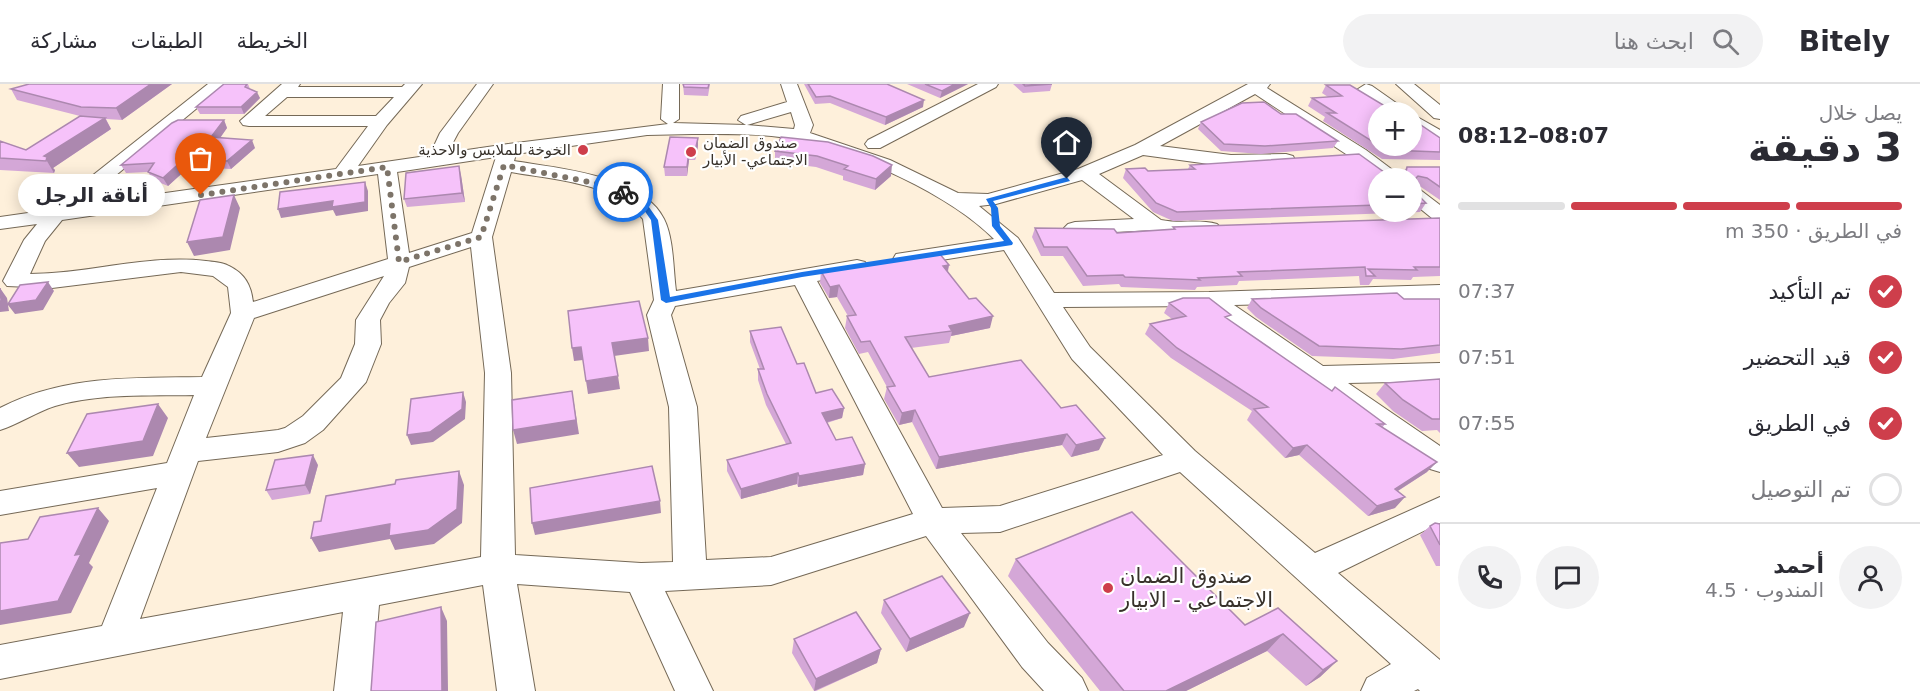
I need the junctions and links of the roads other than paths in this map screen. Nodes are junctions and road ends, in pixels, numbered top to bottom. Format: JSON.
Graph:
{"nodes":[{"id":1,"x":218,"y":84,"type":"edge"},
{"id":2,"x":485,"y":84,"type":"edge"},
{"id":3,"x":672,"y":84,"type":"edge"},
{"id":4,"x":789,"y":84,"type":"edge"},
{"id":5,"x":990,"y":84,"type":"edge"},
{"id":6,"x":1258,"y":86,"type":"edge"},
{"id":7,"x":1412,"y":86,"type":"edge"},
{"id":8,"x":287,"y":88,"type":"edge"},
{"id":9,"x":411,"y":88,"type":"edge"},
{"id":10,"x":1366,"y":89,"type":"dead end"},
{"id":11,"x":1440,"y":90,"type":"edge"},
{"id":12,"x":922,"y":99,"type":"edge"},
{"id":13,"x":1386,"y":102,"type":"edge"},
{"id":14,"x":796,"y":105,"type":"junction"},
{"id":15,"x":943,"y":108,"type":"junction"},
{"id":16,"x":1440,"y":114,"type":"edge"},
{"id":17,"x":670,"y":120,"type":"junction"},
{"id":18,"x":747,"y":120,"type":"junction"},
{"id":19,"x":174,"y":121,"type":"junction"},
{"id":20,"x":195,"y":121,"type":"edge"},
{"id":21,"x":228,"y":121,"type":"dead end"},
{"id":22,"x":249,"y":121,"type":"junction"},
{"id":23,"x":381,"y":121,"type":"junction"},
{"id":24,"x":1422,"y":126,"type":"edge"},
{"id":25,"x":802,"y":130,"type":"junction"},
{"id":26,"x":1440,"y":138,"type":"edge"},
{"id":27,"x":874,"y":144,"type":"junction"},
{"id":28,"x":442,"y":148,"type":"junction"},
{"id":29,"x":1141,"y":149,"type":"junction"},
{"id":30,"x":1359,"y":154,"type":"junction"},
{"id":31,"x":506,"y":157,"type":"junction"},
{"id":32,"x":1326,"y":157,"type":"edge"},
{"id":33,"x":1305,"y":158,"type":"edge"},
{"id":34,"x":387,"y":167,"type":"junction"},
{"id":35,"x":1376,"y":167,"type":"joint"},
{"id":36,"x":1408,"y":167,"type":"edge"},
{"id":37,"x":348,"y":168,"type":"junction"},
{"id":38,"x":1085,"y":173,"type":"junction"},
{"id":39,"x":1422,"y":200,"type":"edge"},
{"id":40,"x":0,"y":210,"type":"edge"},
{"id":41,"x":61,"y":210,"type":"junction"},
{"id":42,"x":1440,"y":214,"type":"edge"},
{"id":43,"x":1440,"y":220,"type":"edge"},
{"id":44,"x":1422,"y":221,"type":"edge"},
{"id":45,"x":0,"y":223,"type":"edge"},
{"id":46,"x":998,"y":223,"type":"junction"},
{"id":47,"x":1154,"y":224,"type":"junction"},
{"id":48,"x":1231,"y":227,"type":"edge"},
{"id":49,"x":1075,"y":228,"type":"edge"},
{"id":50,"x":481,"y":237,"type":"junction"},
{"id":51,"x":399,"y":262,"type":"junction"},
{"id":52,"x":802,"y":275,"type":"junction"},
{"id":53,"x":7,"y":282,"type":"edge"},
{"id":54,"x":1440,"y":292,"type":"edge"},
{"id":55,"x":1209,"y":299,"type":"junction"},
{"id":56,"x":666,"y":300,"type":"junction"},
{"id":57,"x":1046,"y":300,"type":"junction"},
{"id":58,"x":243,"y":313,"type":"junction"},
{"id":59,"x":1440,"y":372,"type":"edge"},
{"id":60,"x":1315,"y":375,"type":"junction"},
{"id":61,"x":212,"y":386,"type":"junction"},
{"id":62,"x":0,"y":420,"type":"edge"},
{"id":63,"x":1185,"y":459,"type":"junction"},
{"id":64,"x":1440,"y":461,"type":"edge"},
{"id":65,"x":182,"y":462,"type":"junction"},
{"id":66,"x":0,"y":503,"type":"edge"},
{"id":67,"x":1440,"y":509,"type":"edge"},
{"id":68,"x":933,"y":521,"type":"junction"},
{"id":69,"x":498,"y":568,"type":"junction"},
{"id":70,"x":1311,"y":570,"type":"junction"},
{"id":71,"x":690,"y":577,"type":"junction"},
{"id":72,"x":641,"y":579,"type":"junction"},
{"id":73,"x":363,"y":593,"type":"junction"},
{"id":74,"x":114,"y":642,"type":"junction"},
{"id":75,"x":0,"y":662,"type":"edge"},
{"id":76,"x":1430,"y":676,"type":"edge"},
{"id":77,"x":353,"y":691,"type":"edge"},
{"id":78,"x":516,"y":691,"type":"edge"},
{"id":79,"x":694,"y":691,"type":"edge"},
{"id":80,"x":1069,"y":691,"type":"edge"},
{"id":81,"x":1380,"y":691,"type":"edge"}],
"edges":[{"from":1,"to":19,"type":"street"},
{"from":2,"to":28,"type":"street"},
{"from":3,"to":17,"type":"street"},
{"from":4,"to":14,"type":"street"},
{"from":5,"to":15,"type":"street"},
{"from":6,"to":29,"type":"street"},
{"from":6,"to":30,"type":"street"},
{"from":7,"to":11,"type":"street"},
{"from":7,"to":16,"type":"street"},
{"from":8,"to":9,"type":"street"},
{"from":8,"to":22,"type":"street"},
{"from":9,"to":23,"type":"street"},
{"from":10,"to":13,"type":"street"},
{"from":12,"to":15,"type":"street"},
{"from":14,"to":18,"type":"street"},
{"from":14,"to":25,"type":"street"},
{"from":15,"to":27,"type":"street"},
{"from":17,"to":18,"type":"street"},
{"from":17,"to":28,"type":"street"},
{"from":18,"to":25,"type":"street"},
{"from":19,"to":20,"type":"street"},
{"from":19,"to":41,"type":"street"},
{"from":21,"to":22,"type":"street"},
{"from":22,"to":23,"type":"street"},
{"from":23,"to":37,"type":"street"},
{"from":24,"to":26,"type":"street"},
{"from":25,"to":27,"type":"street"},
{"from":25,"to":31,"type":"street"},
{"from":25,"to":46,"type":"street"},
{"from":27,"to":46,"type":"street"},
{"from":28,"to":37,"type":"street"},
{"from":29,"to":33,"type":"street"},
{"from":29,"to":38,"type":"street"},
{"from":30,"to":32,"type":"street"},
{"from":30,"to":35,"type":"street"},
{"from":31,"to":34,"type":"street"},
{"from":31,"to":50,"type":"street"},
{"from":31,"to":56,"type":"street"},
{"from":34,"to":37,"type":"street"},
{"from":34,"to":51,"type":"street"},
{"from":35,"to":36,"type":"street"},
{"from":37,"to":41,"type":"street"},
{"from":38,"to":46,"type":"street"},
{"from":38,"to":47,"type":"street"},
{"from":39,"to":42,"type":"street"},
{"from":40,"to":41,"type":"street"},
{"from":41,"to":45,"type":"street"},
{"from":41,"to":53,"type":"street"},
{"from":43,"to":44,"type":"street"},
{"from":46,"to":52,"type":"street"},
{"from":46,"to":57,"type":"street"},
{"from":47,"to":48,"type":"street"},
{"from":47,"to":49,"type":"street"},
{"from":50,"to":51,"type":"street"},
{"from":50,"to":69,"type":"street"},
{"from":51,"to":58,"type":"street"},
{"from":51,"to":65,"type":"street"},
{"from":52,"to":56,"type":"street"},
{"from":52,"to":68,"type":"street"},
{"from":53,"to":58,"type":"street"},
{"from":54,"to":55,"type":"street"},
{"from":55,"to":57,"type":"street"},
{"from":55,"to":60,"type":"street"},
{"from":56,"to":71,"type":"street"},
{"from":57,"to":63,"type":"street"},
{"from":58,"to":61,"type":"street"},
{"from":59,"to":60,"type":"street"},
{"from":60,"to":64,"type":"street"},
{"from":61,"to":62,"type":"street"},
{"from":61,"to":65,"type":"street"},
{"from":63,"to":68,"type":"street"},
{"from":63,"to":70,"type":"street"},
{"from":65,"to":66,"type":"street"},
{"from":65,"to":74,"type":"street"},
{"from":67,"to":70,"type":"street"},
{"from":68,"to":71,"type":"street"},
{"from":68,"to":80,"type":"street"},
{"from":69,"to":72,"type":"street"},
{"from":69,"to":73,"type":"street"},
{"from":69,"to":78,"type":"street"},
{"from":70,"to":76,"type":"street"},
{"from":71,"to":72,"type":"street"},
{"from":72,"to":79,"type":"street"},
{"from":73,"to":74,"type":"street"},
{"from":73,"to":77,"type":"street"},
{"from":74,"to":75,"type":"street"},
{"from":76,"to":81,"type":"street"}]}
